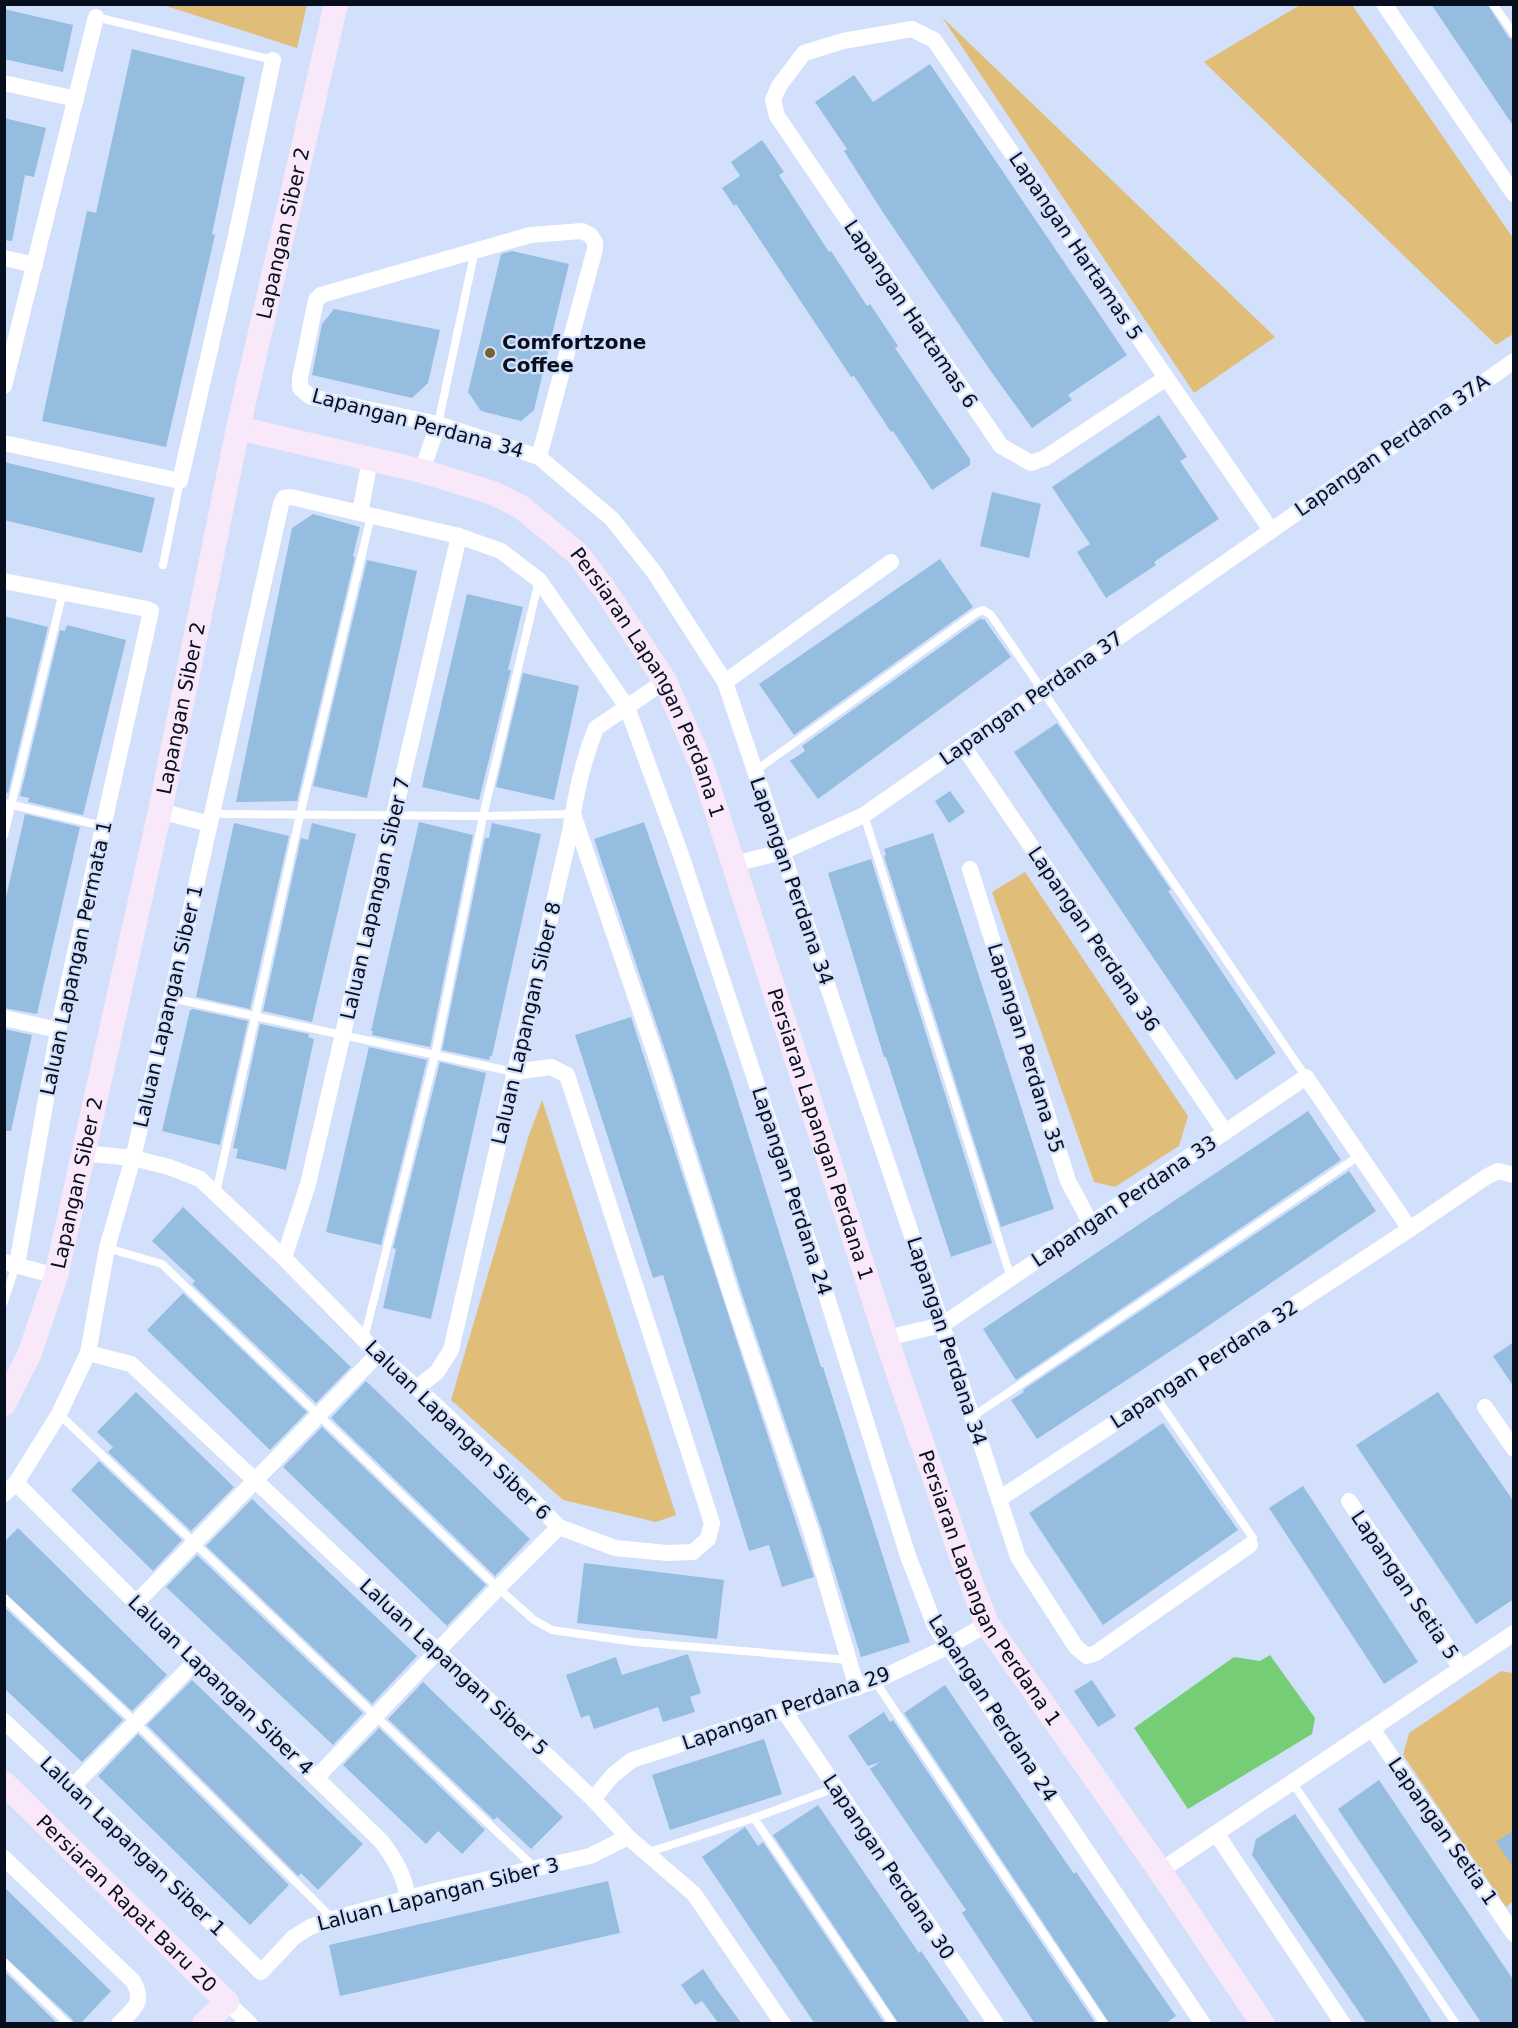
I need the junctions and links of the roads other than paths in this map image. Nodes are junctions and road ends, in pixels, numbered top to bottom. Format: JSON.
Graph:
{"nodes":[{"id":1,"x":336,"y":4,"type":"edge"},
{"id":2,"x":1384,"y":4,"type":"edge"},
{"id":3,"x":1493,"y":4,"type":"edge"},
{"id":4,"x":96,"y":17,"type":"joint"},
{"id":5,"x":1514,"y":34,"type":"edge"},
{"id":6,"x":843,"y":41,"type":"joint"},
{"id":7,"x":273,"y":60,"type":"joint"},
{"id":8,"x":4,"y":83,"type":"edge"},
{"id":9,"x":76,"y":99,"type":"junction"},
{"id":10,"x":1514,"y":194,"type":"edge"},
{"id":11,"x":475,"y":250,"type":"junction"},
{"id":12,"x":4,"y":258,"type":"edge"},
{"id":13,"x":35,"y":264,"type":"junction"},
{"id":14,"x":1514,"y":361,"type":"edge"},
{"id":15,"x":1166,"y":378,"type":"junction"},
{"id":16,"x":4,"y":386,"type":"edge"},
{"id":17,"x":438,"y":424,"type":"junction"},
{"id":18,"x":238,"y":428,"type":"junction"},
{"id":19,"x":4,"y":442,"type":"edge"},
{"id":20,"x":539,"y":457,"type":"junction"},
{"id":21,"x":370,"y":460,"type":"junction"},
{"id":22,"x":422,"y":471,"type":"junction"},
{"id":23,"x":180,"y":481,"type":"junction"},
{"id":24,"x":284,"y":498,"type":"joint"},
{"id":25,"x":365,"y":515,"type":"junction"},
{"id":26,"x":1271,"y":530,"type":"junction"},
{"id":27,"x":459,"y":536,"type":"junction"},
{"id":28,"x":891,"y":562,"type":"dead end"},
{"id":29,"x":163,"y":565,"type":"dead end"},
{"id":30,"x":539,"y":580,"type":"junction"},
{"id":31,"x":4,"y":581,"type":"edge"},
{"id":32,"x":63,"y":592,"type":"junction"},
{"id":33,"x":665,"y":681,"type":"junction"},
{"id":34,"x":725,"y":682,"type":"junction"},
{"id":35,"x":1042,"y":691,"type":"junction"},
{"id":36,"x":627,"y":707,"type":"junction"},
{"id":37,"x":963,"y":746,"type":"junction"},
{"id":38,"x":754,"y":772,"type":"junction"},
{"id":39,"x":8,"y":804,"type":"edge"},
{"id":40,"x":160,"y":811,"type":"junction"},
{"id":41,"x":300,"y":814,"type":"junction"},
{"id":42,"x":573,"y":814,"type":"junction"},
{"id":43,"x":864,"y":815,"type":"junction"},
{"id":44,"x":394,"y":816,"type":"junction"},
{"id":45,"x":483,"y":816,"type":"junction"},
{"id":46,"x":212,"y":819,"type":"junction"},
{"id":47,"x":103,"y":826,"type":"junction"},
{"id":48,"x":4,"y":835,"type":"edge"},
{"id":49,"x":782,"y":852,"type":"junction"},
{"id":50,"x":734,"y":864,"type":"junction"},
{"id":51,"x":970,"y":869,"type":"dead end"},
{"id":52,"x":171,"y":998,"type":"junction"},
{"id":53,"x":257,"y":1016,"type":"junction"},
{"id":54,"x":4,"y":1018,"type":"edge"},
{"id":55,"x":58,"y":1030,"type":"junction"},
{"id":56,"x":343,"y":1035,"type":"junction"},
{"id":57,"x":435,"y":1054,"type":"junction"},
{"id":58,"x":514,"y":1072,"type":"junction"},
{"id":59,"x":1306,"y":1077,"type":"junction"},
{"id":60,"x":1225,"y":1132,"type":"junction"},
{"id":61,"x":82,"y":1153,"type":"junction"},
{"id":62,"x":1359,"y":1156,"type":"junction"},
{"id":63,"x":133,"y":1158,"type":"junction"},
{"id":64,"x":1514,"y":1175,"type":"edge"},
{"id":65,"x":216,"y":1193,"type":"junction"},
{"id":66,"x":1091,"y":1224,"type":"junction"},
{"id":67,"x":1410,"y":1229,"type":"junction"},
{"id":68,"x":107,"y":1248,"type":"junction"},
{"id":69,"x":284,"y":1258,"type":"junction"},
{"id":70,"x":10,"y":1263,"type":"edge"},
{"id":71,"x":56,"y":1276,"type":"junction"},
{"id":72,"x":1011,"y":1278,"type":"junction"},
{"id":73,"x":4,"y":1302,"type":"edge"},
{"id":74,"x":942,"y":1325,"type":"junction"},
{"id":75,"x":886,"y":1338,"type":"junction"},
{"id":76,"x":364,"y":1339,"type":"junction"},
{"id":77,"x":88,"y":1353,"type":"junction"},
{"id":78,"x":378,"y":1354,"type":"junction"},
{"id":79,"x":417,"y":1388,"type":"junction"},
{"id":80,"x":1155,"y":1397,"type":"junction"},
{"id":81,"x":4,"y":1404,"type":"edge"},
{"id":82,"x":1485,"y":1407,"type":"dead end"},
{"id":83,"x":59,"y":1414,"type":"junction"},
{"id":84,"x":319,"y":1414,"type":"junction"},
{"id":85,"x":972,"y":1417,"type":"junction"},
{"id":86,"x":1514,"y":1449,"type":"edge"},
{"id":87,"x":256,"y":1480,"type":"junction"},
{"id":88,"x":10,"y":1489,"type":"edge"},
{"id":89,"x":999,"y":1499,"type":"junction"},
{"id":90,"x":1349,"y":1501,"type":"dead end"},
{"id":91,"x":559,"y":1527,"type":"junction"},
{"id":92,"x":195,"y":1544,"type":"junction"},
{"id":93,"x":1250,"y":1545,"type":"joint"},
{"id":94,"x":498,"y":1588,"type":"junction"},
{"id":95,"x":4,"y":1598,"type":"edge"},
{"id":96,"x":136,"y":1603,"type":"junction"},
{"id":97,"x":987,"y":1624,"type":"junction"},
{"id":98,"x":1512,"y":1636,"type":"edge"},
{"id":99,"x":949,"y":1646,"type":"junction"},
{"id":100,"x":438,"y":1652,"type":"junction"},
{"id":101,"x":849,"y":1660,"type":"junction"},
{"id":102,"x":196,"y":1661,"type":"junction"},
{"id":103,"x":1461,"y":1668,"type":"junction"},
{"id":104,"x":875,"y":1681,"type":"junction"},
{"id":105,"x":857,"y":1688,"type":"junction"},
{"id":106,"x":784,"y":1711,"type":"junction"},
{"id":107,"x":375,"y":1717,"type":"junction"},
{"id":108,"x":4,"y":1721,"type":"edge"},
{"id":109,"x":136,"y":1723,"type":"junction"},
{"id":110,"x":1372,"y":1729,"type":"junction"},
{"id":111,"x":316,"y":1778,"type":"junction"},
{"id":112,"x":1292,"y":1782,"type":"junction"},
{"id":113,"x":4,"y":1783,"type":"edge"},
{"id":114,"x":73,"y":1786,"type":"junction"},
{"id":115,"x":835,"y":1788,"type":"junction"},
{"id":116,"x":592,"y":1799,"type":"junction"},
{"id":117,"x":754,"y":1818,"type":"junction"},
{"id":118,"x":1216,"y":1833,"type":"junction"},
{"id":119,"x":628,"y":1837,"type":"junction"},
{"id":120,"x":646,"y":1852,"type":"junction"},
{"id":121,"x":4,"y":1858,"type":"edge"},
{"id":122,"x":536,"y":1868,"type":"junction"},
{"id":123,"x":1160,"y":1871,"type":"junction"},
{"id":124,"x":408,"y":1899,"type":"junction"},
{"id":125,"x":333,"y":1918,"type":"junction"},
{"id":126,"x":1514,"y":1934,"type":"edge"},
{"id":127,"x":4,"y":1962,"type":"edge"},
{"id":128,"x":261,"y":1972,"type":"joint"},
{"id":129,"x":227,"y":2002,"type":"junction"},
{"id":130,"x":68,"y":2024,"type":"edge"},
{"id":131,"x":119,"y":2024,"type":"edge"},
{"id":132,"x":204,"y":2024,"type":"edge"},
{"id":133,"x":250,"y":2024,"type":"edge"},
{"id":134,"x":783,"y":2024,"type":"edge"},
{"id":135,"x":893,"y":2024,"type":"edge"},
{"id":136,"x":996,"y":2024,"type":"edge"},
{"id":137,"x":1104,"y":2024,"type":"edge"},
{"id":138,"x":1203,"y":2024,"type":"edge"},
{"id":139,"x":1263,"y":2024,"type":"edge"},
{"id":140,"x":1343,"y":2024,"type":"edge"},
{"id":141,"x":1456,"y":2024,"type":"edge"}],
"edges":[{"from":1,"to":18,"type":"street","name":"Lapangan Siber 2"},
{"from":2,"to":10,"type":"street"},
{"from":3,"to":5,"type":"lane"},
{"from":4,"to":7,"type":"lane"},
{"from":4,"to":9,"type":"street"},
{"from":6,"to":15,"type":"street","name":"Lapangan Hartamas 5"},
{"from":6,"to":15,"type":"street","name":"Lapangan Hartamas 6"},
{"from":7,"to":23,"type":"street"},
{"from":8,"to":9,"type":"street"},
{"from":9,"to":13,"type":"street"},
{"from":11,"to":17,"type":"lane"},
{"from":11,"to":17,"type":"street","name":"Lapangan Perdana 34"},
{"from":11,"to":20,"type":"street"},
{"from":12,"to":13,"type":"street"},
{"from":13,"to":16,"type":"street"},
{"from":14,"to":26,"type":"street","name":"Lapangan Perdana 37A"},
{"from":15,"to":26,"type":"street","name":"Lapangan Hartamas 5"},
{"from":17,"to":20,"type":"street","name":"Lapangan Perdana 34"},
{"from":17,"to":22,"type":"street"},
{"from":18,"to":21,"type":"street","name":"Persiaran Lapangan Perdana 1"},
{"from":18,"to":40,"type":"street","name":"Lapangan Siber 2"},
{"from":19,"to":23,"type":"street"},
{"from":20,"to":34,"type":"street","name":"Lapangan Perdana 34"},
{"from":21,"to":22,"type":"street","name":"Persiaran Lapangan Perdana 1"},
{"from":21,"to":25,"type":"street"},
{"from":22,"to":33,"type":"street","name":"Persiaran Lapangan Perdana 1"},
{"from":23,"to":29,"type":"lane"},
{"from":24,"to":25,"type":"street","name":"Lapangan Perdana 24"},
{"from":24,"to":46,"type":"street","name":"Laluan Lapangan Siber 1"},
{"from":25,"to":27,"type":"street","name":"Lapangan Perdana 24"},
{"from":25,"to":41,"type":"lane"},
{"from":26,"to":35,"type":"street","name":"Lapangan Perdana 37"},
{"from":27,"to":30,"type":"street","name":"Lapangan Perdana 24"},
{"from":27,"to":44,"type":"street","name":"Laluan Lapangan Siber 7"},
{"from":28,"to":34,"type":"street"},
{"from":30,"to":36,"type":"street","name":"Lapangan Perdana 24"},
{"from":30,"to":45,"type":"lane"},
{"from":31,"to":32,"type":"street"},
{"from":32,"to":39,"type":"lane"},
{"from":32,"to":47,"type":"street","name":"Laluan Lapangan Permata 1"},
{"from":33,"to":36,"type":"street","name":"Laluan Lapangan Siber 8"},
{"from":33,"to":50,"type":"street","name":"Persiaran Lapangan Perdana 1"},
{"from":34,"to":38,"type":"street","name":"Lapangan Perdana 34"},
{"from":35,"to":37,"type":"street","name":"Lapangan Perdana 37"},
{"from":35,"to":38,"type":"lane"},
{"from":35,"to":59,"type":"lane"},
{"from":36,"to":42,"type":"street","name":"Laluan Lapangan Siber 8"},
{"from":36,"to":99,"type":"street","name":"Lapangan Perdana 24"},
{"from":37,"to":43,"type":"street","name":"Lapangan Perdana 37"},
{"from":37,"to":60,"type":"street","name":"Lapangan Perdana 36"},
{"from":38,"to":49,"type":"street","name":"Lapangan Perdana 34"},
{"from":39,"to":47,"type":"lane"},
{"from":39,"to":48,"type":"lane"},
{"from":40,"to":46,"type":"street"},
{"from":40,"to":61,"type":"street","name":"Lapangan Siber 2"},
{"from":41,"to":44,"type":"lane"},
{"from":41,"to":46,"type":"lane"},
{"from":41,"to":53,"type":"lane"},
{"from":42,"to":45,"type":"lane"},
{"from":42,"to":58,"type":"street","name":"Laluan Lapangan Siber 8"},
{"from":42,"to":101,"type":"street"},
{"from":43,"to":49,"type":"street","name":"Lapangan Perdana 37"},
{"from":43,"to":72,"type":"lane"},
{"from":44,"to":45,"type":"lane"},
{"from":44,"to":56,"type":"street","name":"Laluan Lapangan Siber 7"},
{"from":45,"to":57,"type":"lane"},
{"from":46,"to":52,"type":"street","name":"Laluan Lapangan Siber 1"},
{"from":47,"to":55,"type":"street","name":"Laluan Lapangan Permata 1"},
{"from":49,"to":50,"type":"street","name":"Lapangan Perdana 37"},
{"from":49,"to":74,"type":"street","name":"Lapangan Perdana 34"},
{"from":50,"to":75,"type":"street","name":"Persiaran Lapangan Perdana 1"},
{"from":51,"to":66,"type":"street","name":"Lapangan Perdana 35"},
{"from":52,"to":53,"type":"lane"},
{"from":52,"to":63,"type":"street","name":"Laluan Lapangan Siber 1"},
{"from":53,"to":56,"type":"lane"},
{"from":53,"to":65,"type":"lane"},
{"from":54,"to":55,"type":"street"},
{"from":55,"to":70,"type":"street","name":"Laluan Lapangan Permata 1"},
{"from":56,"to":57,"type":"lane"},
{"from":56,"to":69,"type":"street","name":"Laluan Lapangan Siber 7"},
{"from":57,"to":58,"type":"lane"},
{"from":57,"to":76,"type":"lane"},
{"from":58,"to":79,"type":"street","name":"Laluan Lapangan Siber 8"},
{"from":58,"to":91,"type":"street","name":"Laluan Lapangan Siber 6"},
{"from":59,"to":60,"type":"street","name":"Lapangan Perdana 33"},
{"from":59,"to":62,"type":"street"},
{"from":60,"to":66,"type":"street","name":"Lapangan Perdana 33"},
{"from":61,"to":63,"type":"street","name":"Laluan Lapangan Siber 6"},
{"from":61,"to":71,"type":"street","name":"Lapangan Siber 2"},
{"from":62,"to":67,"type":"street"},
{"from":62,"to":85,"type":"lane"},
{"from":63,"to":65,"type":"street","name":"Laluan Lapangan Siber 6"},
{"from":63,"to":68,"type":"street","name":"Laluan Lapangan Siber 1"},
{"from":64,"to":67,"type":"street","name":"Lapangan Perdana 32"},
{"from":65,"to":69,"type":"street","name":"Laluan Lapangan Siber 6"},
{"from":66,"to":72,"type":"street","name":"Lapangan Perdana 33"},
{"from":67,"to":80,"type":"street","name":"Lapangan Perdana 32"},
{"from":68,"to":77,"type":"street","name":"Laluan Lapangan Siber 1"},
{"from":68,"to":84,"type":"lane"},
{"from":69,"to":76,"type":"street","name":"Laluan Lapangan Siber 6"},
{"from":70,"to":71,"type":"street"},
{"from":70,"to":73,"type":"lane","name":"Laluan Lapangan Permata 1"},
{"from":71,"to":81,"type":"street","name":"Lapangan Siber 2"},
{"from":72,"to":74,"type":"street","name":"Lapangan Perdana 33"},
{"from":74,"to":75,"type":"street"},
{"from":74,"to":85,"type":"street","name":"Lapangan Perdana 34"},
{"from":75,"to":97,"type":"street","name":"Persiaran Lapangan Perdana 1"},
{"from":76,"to":78,"type":"street","name":"Laluan Lapangan Siber 6"},
{"from":77,"to":83,"type":"street","name":"Laluan Lapangan Siber 1"},
{"from":77,"to":87,"type":"street","name":"Laluan Lapangan Siber 5"},
{"from":78,"to":79,"type":"street","name":"Laluan Lapangan Siber 6"},
{"from":78,"to":84,"type":"street"},
{"from":79,"to":91,"type":"street","name":"Laluan Lapangan Siber 6"},
{"from":80,"to":89,"type":"street","name":"Lapangan Perdana 32"},
{"from":80,"to":93,"type":"lane"},
{"from":82,"to":86,"type":"street"},
{"from":83,"to":88,"type":"street","name":"Laluan Lapangan Siber 1"},
{"from":83,"to":92,"type":"lane"},
{"from":84,"to":87,"type":"street"},
{"from":84,"to":94,"type":"lane"},
{"from":85,"to":89,"type":"street","name":"Lapangan Perdana 34"},
{"from":87,"to":92,"type":"street"},
{"from":87,"to":100,"type":"street","name":"Laluan Lapangan Siber 5"},
{"from":88,"to":96,"type":"street","name":"Laluan Lapangan Siber 4"},
{"from":89,"to":93,"type":"street","name":"Lapangan Perdana 34"},
{"from":90,"to":103,"type":"street","name":"Lapangan Setia 5"},
{"from":91,"to":94,"type":"street"},
{"from":92,"to":96,"type":"street"},
{"from":92,"to":107,"type":"lane"},
{"from":94,"to":100,"type":"street"},
{"from":94,"to":101,"type":"lane"},
{"from":95,"to":109,"type":"lane"},
{"from":96,"to":102,"type":"street","name":"Laluan Lapangan Siber 4"},
{"from":97,"to":99,"type":"street","name":"Lapangan Perdana 29"},
{"from":97,"to":123,"type":"street","name":"Persiaran Lapangan Perdana 1"},
{"from":98,"to":103,"type":"street"},
{"from":99,"to":104,"type":"street","name":"Lapangan Perdana 29"},
{"from":99,"to":138,"type":"street","name":"Lapangan Perdana 24"},
{"from":100,"to":107,"type":"street"},
{"from":100,"to":116,"type":"street","name":"Laluan Lapangan Siber 5"},
{"from":101,"to":105,"type":"street"},
{"from":102,"to":109,"type":"street"},
{"from":102,"to":111,"type":"street","name":"Laluan Lapangan Siber 4"},
{"from":103,"to":110,"type":"street"},
{"from":104,"to":105,"type":"street","name":"Lapangan Perdana 29"},
{"from":104,"to":137,"type":"lane"},
{"from":105,"to":106,"type":"street","name":"Lapangan Perdana 29"},
{"from":106,"to":115,"type":"street","name":"Lapangan Perdana 30"},
{"from":106,"to":116,"type":"street","name":"Lapangan Perdana 29"},
{"from":107,"to":111,"type":"street"},
{"from":107,"to":122,"type":"lane"},
{"from":108,"to":114,"type":"street","name":"Laluan Lapangan Siber 1"},
{"from":109,"to":114,"type":"street"},
{"from":109,"to":125,"type":"lane"},
{"from":110,"to":112,"type":"street"},
{"from":110,"to":126,"type":"street","name":"Lapangan Setia 1"},
{"from":111,"to":124,"type":"street","name":"Laluan Lapangan Siber 4"},
{"from":112,"to":118,"type":"street"},
{"from":112,"to":141,"type":"lane"},
{"from":113,"to":129,"type":"street","name":"Persiaran Rapat Baru 20"},
{"from":114,"to":128,"type":"street","name":"Laluan Lapangan Siber 1"},
{"from":115,"to":117,"type":"lane"},
{"from":115,"to":136,"type":"street","name":"Lapangan Perdana 30"},
{"from":116,"to":119,"type":"street","name":"Laluan Lapangan Siber 5"},
{"from":117,"to":120,"type":"lane"},
{"from":117,"to":135,"type":"lane"},
{"from":118,"to":123,"type":"street"},
{"from":118,"to":140,"type":"street"},
{"from":119,"to":120,"type":"street","name":"Laluan Lapangan Siber 5"},
{"from":119,"to":122,"type":"street","name":"Laluan Lapangan Siber 3"},
{"from":120,"to":134,"type":"street","name":"Laluan Lapangan Siber 5"},
{"from":121,"to":131,"type":"street"},
{"from":122,"to":124,"type":"street","name":"Laluan Lapangan Siber 3"},
{"from":123,"to":139,"type":"street","name":"Persiaran Lapangan Perdana 1"},
{"from":124,"to":125,"type":"street","name":"Laluan Lapangan Siber 3"},
{"from":125,"to":128,"type":"street","name":"Laluan Lapangan Siber 3"},
{"from":127,"to":130,"type":"lane"},
{"from":129,"to":132,"type":"street"},
{"from":129,"to":133,"type":"street","name":"Persiaran Rapat Baru 20"}]}
